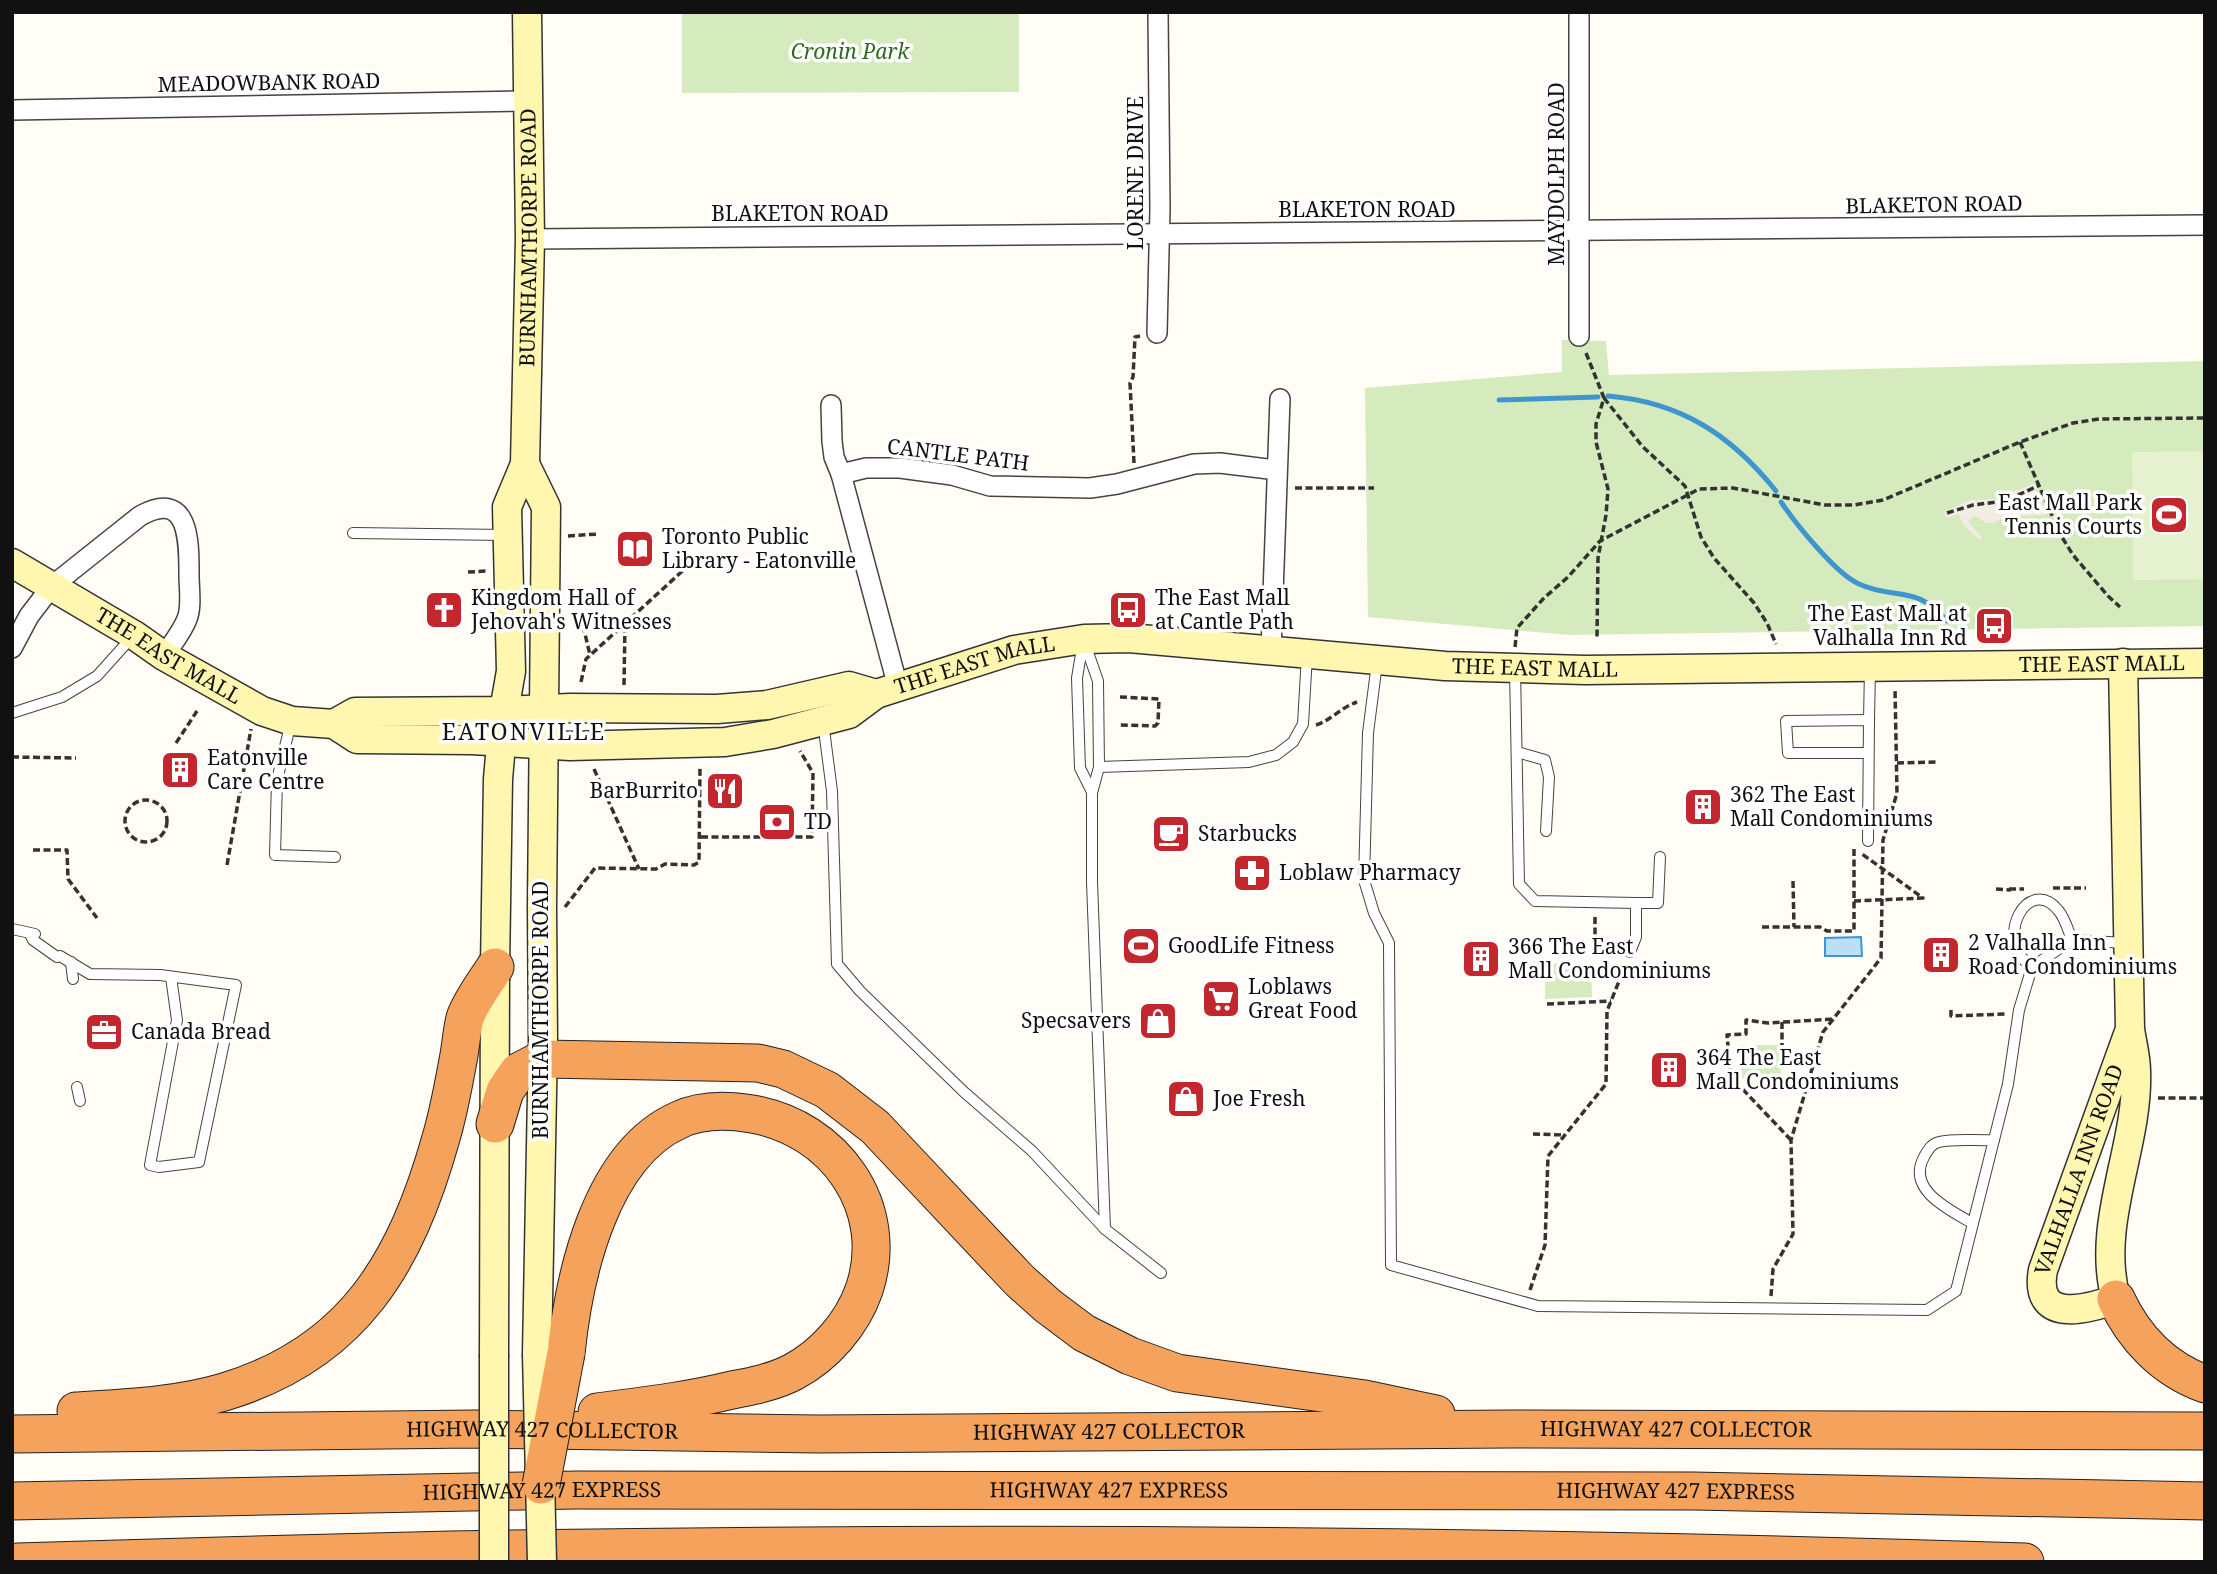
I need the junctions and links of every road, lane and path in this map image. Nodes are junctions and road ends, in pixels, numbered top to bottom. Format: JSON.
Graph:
{"nodes":[{"id":1,"x":527,"y":12,"type":"edge"},
{"id":2,"x":1158,"y":12,"type":"edge"},
{"id":3,"x":1579,"y":12,"type":"edge"},
{"id":4,"x":527,"y":101,"type":"junction"},
{"id":5,"x":12,"y":110,"type":"edge"},
{"id":6,"x":2205,"y":225,"type":"edge"},
{"id":7,"x":1580,"y":232,"type":"junction"},
{"id":8,"x":1160,"y":234,"type":"junction"},
{"id":9,"x":530,"y":239,"type":"junction"},
{"id":10,"x":1157,"y":333,"type":"joint"},
{"id":11,"x":1579,"y":336,"type":"joint"},
{"id":12,"x":1604,"y":398,"type":"junction"},
{"id":13,"x":1280,"y":399,"type":"dead end"},
{"id":14,"x":831,"y":405,"type":"dead end"},
{"id":15,"x":2205,"y":418,"type":"edge"},
{"id":16,"x":2020,"y":442,"type":"junction"},
{"id":17,"x":525,"y":464,"type":"junction"},
{"id":18,"x":841,"y":474,"type":"junction"},
{"id":19,"x":1134,"y":479,"type":"junction"},
{"id":20,"x":1276,"y":479,"type":"junction"},
{"id":21,"x":2040,"y":485,"type":"junction"},
{"id":22,"x":1374,"y":488,"type":"dead end"},
{"id":23,"x":1688,"y":494,"type":"junction"},
{"id":24,"x":1947,"y":513,"type":"dead end"},
{"id":25,"x":353,"y":533,"type":"dead end"},
{"id":26,"x":598,"y":534,"type":"dead end"},
{"id":27,"x":506,"y":535,"type":"junction"},
{"id":28,"x":568,"y":536,"type":"dead end"},
{"id":29,"x":1600,"y":541,"type":"junction"},
{"id":30,"x":12,"y":563,"type":"edge"},
{"id":31,"x":689,"y":565,"type":"dead end"},
{"id":32,"x":491,"y":571,"type":"dead end"},
{"id":33,"x":468,"y":572,"type":"dead end"},
{"id":34,"x":52,"y":586,"type":"junction"},
{"id":35,"x":2120,"y":607,"type":"dead end"},
{"id":36,"x":569,"y":614,"type":"dead end"},
{"id":37,"x":625,"y":624,"type":"junction"},
{"id":38,"x":134,"y":635,"type":"junction"},
{"id":39,"x":1597,"y":638,"type":"dead end"},
{"id":40,"x":1084,"y":639,"type":"junction"},
{"id":41,"x":12,"y":648,"type":"edge"},
{"id":42,"x":1270,"y":650,"type":"junction"},
{"id":43,"x":1307,"y":653,"type":"junction"},
{"id":44,"x":164,"y":656,"type":"junction"},
{"id":45,"x":590,"y":656,"type":"junction"},
{"id":46,"x":1378,"y":659,"type":"junction"},
{"id":47,"x":2123,"y":663,"type":"junction"},
{"id":48,"x":2205,"y":663,"type":"edge"},
{"id":49,"x":1882,"y":667,"type":"junction"},
{"id":50,"x":1515,"y":668,"type":"junction"},
{"id":51,"x":1785,"y":669,"type":"junction"},
{"id":52,"x":581,"y":682,"type":"dead end"},
{"id":53,"x":887,"y":691,"type":"junction"},
{"id":54,"x":1120,"y":696,"type":"dead end"},
{"id":55,"x":1373,"y":697,"type":"junction"},
{"id":56,"x":256,"y":708,"type":"junction"},
{"id":57,"x":545,"y":708,"type":"junction"},
{"id":58,"x":625,"y":708,"type":"junction"},
{"id":59,"x":197,"y":711,"type":"dead end"},
{"id":60,"x":504,"y":711,"type":"junction"},
{"id":61,"x":12,"y":713,"type":"edge"},
{"id":62,"x":1869,"y":720,"type":"junction"},
{"id":63,"x":292,"y":721,"type":"junction"},
{"id":64,"x":823,"y":722,"type":"junction"},
{"id":65,"x":334,"y":724,"type":"junction"},
{"id":66,"x":1120,"y":725,"type":"dead end"},
{"id":67,"x":788,"y":730,"type":"junction"},
{"id":68,"x":1300,"y":730,"type":"junction"},
{"id":69,"x":501,"y":742,"type":"junction"},
{"id":70,"x":176,"y":743,"type":"dead end"},
{"id":71,"x":700,"y":743,"type":"junction"},
{"id":72,"x":543,"y":744,"type":"junction"},
{"id":73,"x":594,"y":746,"type":"junction"},
{"id":74,"x":1517,"y":752,"type":"junction"},
{"id":75,"x":1868,"y":754,"type":"junction"},
{"id":76,"x":12,"y":757,"type":"edge"},
{"id":77,"x":76,"y":758,"type":"dead end"},
{"id":78,"x":1938,"y":762,"type":"dead end"},
{"id":79,"x":1897,"y":763,"type":"junction"},
{"id":80,"x":1099,"y":767,"type":"junction"},
{"id":81,"x":1092,"y":793,"type":"junction"},
{"id":82,"x":1546,"y":831,"type":"dead end"},
{"id":83,"x":162,"y":834,"type":"joint"},
{"id":84,"x":701,"y":837,"type":"junction"},
{"id":85,"x":1854,"y":838,"type":"dead end"},
{"id":86,"x":1868,"y":841,"type":"dead end"},
{"id":87,"x":1854,"y":849,"type":"junction"},
{"id":88,"x":33,"y":850,"type":"dead end"},
{"id":89,"x":335,"y":857,"type":"dead end"},
{"id":90,"x":1660,"y":857,"type":"dead end"},
{"id":91,"x":227,"y":865,"type":"dead end"},
{"id":92,"x":639,"y":869,"type":"junction"},
{"id":93,"x":1884,"y":870,"type":"junction"},
{"id":94,"x":1793,"y":881,"type":"dead end"},
{"id":95,"x":1996,"y":889,"type":"dead end"},
{"id":96,"x":1882,"y":900,"type":"junction"},
{"id":97,"x":1854,"y":901,"type":"junction"},
{"id":98,"x":1594,"y":902,"type":"junction"},
{"id":99,"x":1636,"y":903,"type":"junction"},
{"id":100,"x":2029,"y":903,"type":"junction"},
{"id":101,"x":542,"y":907,"type":"junction"},
{"id":102,"x":97,"y":918,"type":"dead end"},
{"id":103,"x":1762,"y":927,"type":"dead end"},
{"id":104,"x":1794,"y":927,"type":"junction"},
{"id":105,"x":12,"y":929,"type":"edge"},
{"id":106,"x":2072,"y":940,"type":"junction"},
{"id":107,"x":2128,"y":943,"type":"junction"},
{"id":108,"x":1630,"y":952,"type":"joint"},
{"id":109,"x":1595,"y":957,"type":"dead end"},
{"id":110,"x":71,"y":962,"type":"junction"},
{"id":111,"x":495,"y":967,"type":"junction"},
{"id":112,"x":2032,"y":967,"type":"junction"},
{"id":113,"x":171,"y":977,"type":"junction"},
{"id":114,"x":73,"y":979,"type":"dead end"},
{"id":115,"x":1611,"y":1001,"type":"junction"},
{"id":116,"x":1547,"y":1004,"type":"dead end"},
{"id":117,"x":1951,"y":1010,"type":"dead end"},
{"id":118,"x":2018,"y":1014,"type":"junction"},
{"id":119,"x":1834,"y":1020,"type":"junction"},
{"id":120,"x":1782,"y":1022,"type":"junction"},
{"id":121,"x":2130,"y":1029,"type":"junction"},
{"id":122,"x":1782,"y":1045,"type":"dead end"},
{"id":123,"x":543,"y":1059,"type":"junction"},
{"id":124,"x":78,"y":1087,"type":"dead end"},
{"id":125,"x":2166,"y":1098,"type":"dead end"},
{"id":126,"x":2205,"y":1098,"type":"edge"},
{"id":127,"x":80,"y":1101,"type":"dead end"},
{"id":128,"x":495,"y":1124,"type":"junction"},
{"id":129,"x":1533,"y":1134,"type":"dead end"},
{"id":130,"x":1565,"y":1135,"type":"junction"},
{"id":131,"x":1791,"y":1140,"type":"junction"},
{"id":132,"x":1994,"y":1140,"type":"junction"},
{"id":133,"x":1972,"y":1223,"type":"junction"},
{"id":134,"x":1105,"y":1229,"type":"junction"},
{"id":135,"x":1161,"y":1273,"type":"dead end"},
{"id":136,"x":2116,"y":1299,"type":"junction"},
{"id":137,"x":1525,"y":1302,"type":"junction"},
{"id":138,"x":1769,"y":1308,"type":"junction"},
{"id":139,"x":552,"y":1354,"type":"junction"},
{"id":140,"x":2205,"y":1384,"type":"edge"},
{"id":141,"x":12,"y":1416,"type":"edge"},
{"id":142,"x":474,"y":1429,"type":"junction"},
{"id":143,"x":1512,"y":1429,"type":"junction"},
{"id":144,"x":2205,"y":1431,"type":"edge"},
{"id":145,"x":12,"y":1434,"type":"edge"},
{"id":146,"x":541,"y":1485,"type":"joint"},
{"id":147,"x":12,"y":1499,"type":"edge"},
{"id":148,"x":2205,"y":1501,"type":"edge"},
{"id":149,"x":494,"y":1561,"type":"edge"},
{"id":150,"x":17,"y":1562,"type":"edge"},
{"id":151,"x":542,"y":1562,"type":"edge"},
{"id":152,"x":2025,"y":1562,"type":"edge"}],
"edges":[{"from":1,"to":4,"type":"main road","name":"BURNHAMTHORPE ROAD"},
{"from":2,"to":8,"type":"street","name":"LORENE DRIVE"},
{"from":3,"to":7,"type":"street","name":"MAYDOLPH ROAD"},
{"from":4,"to":5,"type":"street","name":"MEADOWBANK ROAD"},
{"from":4,"to":9,"type":"main road","name":"BURNHAMTHORPE ROAD"},
{"from":6,"to":7,"type":"street","name":"BLAKETON ROAD"},
{"from":7,"to":8,"type":"street","name":"BLAKETON ROAD"},
{"from":7,"to":11,"type":"street","name":"MAYDOLPH ROAD"},
{"from":8,"to":9,"type":"street","name":"BLAKETON ROAD"},
{"from":8,"to":10,"type":"street","name":"LORENE DRIVE"},
{"from":9,"to":17,"type":"main road","name":"BURNHAMTHORPE ROAD"},
{"from":10,"to":19,"type":"path"},
{"from":11,"to":12,"type":"path"},
{"from":12,"to":23,"type":"path"},
{"from":12,"to":29,"type":"path"},
{"from":13,"to":20,"type":"street"},
{"from":14,"to":18,"type":"street"},
{"from":15,"to":16,"type":"path"},
{"from":16,"to":21,"type":"path"},
{"from":16,"to":23,"type":"path"},
{"from":17,"to":27,"type":"main road","name":"BURNHAMTHORPE ROAD"},
{"from":17,"to":57,"type":"main road","name":"BURNHAMTHORPE ROAD"},
{"from":18,"to":19,"type":"street","name":"CANTLE PATH"},
{"from":18,"to":53,"type":"street"},
{"from":19,"to":20,"type":"street","name":"CANTLE PATH"},
{"from":20,"to":22,"type":"path"},
{"from":20,"to":42,"type":"street"},
{"from":21,"to":24,"type":"path"},
{"from":21,"to":35,"type":"path"},
{"from":23,"to":29,"type":"path"},
{"from":23,"to":51,"type":"path"},
{"from":25,"to":27,"type":"lane"},
{"from":26,"to":28,"type":"path"},
{"from":27,"to":60,"type":"main road","name":"BURNHAMTHORPE ROAD"},
{"from":29,"to":39,"type":"path"},
{"from":29,"to":50,"type":"path"},
{"from":30,"to":34,"type":"main road","name":"THE EAST MALL"},
{"from":31,"to":37,"type":"path"},
{"from":32,"to":33,"type":"path"},
{"from":34,"to":38,"type":"main road","name":"THE EAST MALL"},
{"from":34,"to":41,"type":"street"},
{"from":34,"to":44,"type":"street"},
{"from":36,"to":45,"type":"path"},
{"from":37,"to":45,"type":"path"},
{"from":37,"to":58,"type":"path"},
{"from":38,"to":44,"type":"main road","name":"THE EAST MALL"},
{"from":38,"to":61,"type":"lane"},
{"from":40,"to":42,"type":"main road","name":"THE EAST MALL"},
{"from":40,"to":53,"type":"main road","name":"THE EAST MALL"},
{"from":40,"to":80,"type":"lane"},
{"from":40,"to":81,"type":"lane"},
{"from":42,"to":43,"type":"main road","name":"THE EAST MALL"},
{"from":43,"to":46,"type":"main road","name":"THE EAST MALL"},
{"from":43,"to":68,"type":"lane"},
{"from":44,"to":56,"type":"main road","name":"THE EAST MALL"},
{"from":45,"to":52,"type":"path"},
{"from":46,"to":50,"type":"main road","name":"THE EAST MALL"},
{"from":46,"to":55,"type":"lane"},
{"from":47,"to":48,"type":"main road","name":"THE EAST MALL"},
{"from":47,"to":49,"type":"main road","name":"THE EAST MALL"},
{"from":47,"to":107,"type":"main road","name":"VALHALLA INN ROAD"},
{"from":49,"to":51,"type":"main road","name":"THE EAST MALL"},
{"from":49,"to":62,"type":"lane"},
{"from":49,"to":79,"type":"path"},
{"from":50,"to":51,"type":"main road","name":"THE EAST MALL"},
{"from":50,"to":74,"type":"lane"},
{"from":53,"to":58,"type":"main road","name":"THE EAST MALL"},
{"from":53,"to":64,"type":"main road","name":"THE EAST MALL"},
{"from":54,"to":66,"type":"path"},
{"from":55,"to":68,"type":"path"},
{"from":55,"to":137,"type":"lane"},
{"from":56,"to":63,"type":"main road","name":"THE EAST MALL"},
{"from":56,"to":91,"type":"path"},
{"from":57,"to":58,"type":"main road","name":"THE EAST MALL"},
{"from":57,"to":60,"type":"main road","name":"THE EAST MALL"},
{"from":57,"to":72,"type":"main road","name":"BURNHAMTHORPE ROAD"},
{"from":59,"to":70,"type":"path"},
{"from":60,"to":65,"type":"main road","name":"THE EAST MALL"},
{"from":60,"to":69,"type":"main road","name":"BURNHAMTHORPE ROAD"},
{"from":62,"to":75,"type":"lane"},
{"from":62,"to":75,"type":"lane"},
{"from":63,"to":65,"type":"main road","name":"THE EAST MALL"},
{"from":63,"to":89,"type":"lane"},
{"from":64,"to":67,"type":"main road","name":"THE EAST MALL"},
{"from":64,"to":134,"type":"lane"},
{"from":65,"to":69,"type":"main road","name":"THE EAST MALL"},
{"from":67,"to":71,"type":"main road","name":"THE EAST MALL"},
{"from":67,"to":84,"type":"path"},
{"from":68,"to":80,"type":"lane"},
{"from":69,"to":72,"type":"main road","name":"THE EAST MALL"},
{"from":69,"to":111,"type":"main road","name":"BURNHAMTHORPE ROAD"},
{"from":71,"to":73,"type":"main road","name":"THE EAST MALL"},
{"from":71,"to":84,"type":"path"},
{"from":72,"to":73,"type":"main road","name":"THE EAST MALL"},
{"from":72,"to":101,"type":"main road","name":"BURNHAMTHORPE ROAD"},
{"from":73,"to":92,"type":"path"},
{"from":74,"to":82,"type":"lane"},
{"from":74,"to":98,"type":"lane"},
{"from":75,"to":86,"type":"lane"},
{"from":76,"to":77,"type":"path"},
{"from":78,"to":79,"type":"path"},
{"from":79,"to":93,"type":"path"},
{"from":80,"to":81,"type":"lane"},
{"from":81,"to":134,"type":"lane"},
{"from":83,"to":83,"type":"path"},
{"from":84,"to":92,"type":"path"},
{"from":85,"to":87,"type":"path"},
{"from":87,"to":93,"type":"path"},
{"from":87,"to":97,"type":"path"},
{"from":88,"to":102,"type":"path"},
{"from":90,"to":99,"type":"lane"},
{"from":92,"to":101,"type":"path"},
{"from":93,"to":96,"type":"path"},
{"from":93,"to":96,"type":"path"},
{"from":94,"to":104,"type":"path"},
{"from":95,"to":100,"type":"path"},
{"from":96,"to":97,"type":"path"},
{"from":96,"to":119,"type":"path"},
{"from":97,"to":104,"type":"path"},
{"from":98,"to":99,"type":"lane"},
{"from":98,"to":109,"type":"path"},
{"from":99,"to":108,"type":"lane"},
{"from":100,"to":106,"type":"lane"},
{"from":100,"to":112,"type":"lane"},
{"from":101,"to":123,"type":"main road","name":"BURNHAMTHORPE ROAD"},
{"from":103,"to":104,"type":"path"},
{"from":105,"to":110,"type":"lane"},
{"from":106,"to":107,"type":"lane"},
{"from":106,"to":112,"type":"lane"},
{"from":107,"to":121,"type":"main road","name":"VALHALLA INN ROAD"},
{"from":108,"to":115,"type":"path"},
{"from":110,"to":113,"type":"lane"},
{"from":110,"to":114,"type":"lane"},
{"from":111,"to":128,"type":"main road","name":"BURNHAMTHORPE ROAD"},
{"from":111,"to":141,"type":"highway"},
{"from":112,"to":118,"type":"lane"},
{"from":113,"to":113,"type":"lane"},
{"from":115,"to":116,"type":"path"},
{"from":115,"to":130,"type":"path"},
{"from":117,"to":118,"type":"path"},
{"from":118,"to":132,"type":"lane"},
{"from":119,"to":120,"type":"path"},
{"from":119,"to":131,"type":"path"},
{"from":120,"to":122,"type":"path"},
{"from":120,"to":131,"type":"path"},
{"from":121,"to":136,"type":"main road","name":"VALHALLA INN ROAD"},
{"from":121,"to":136,"type":"main road","name":"VALHALLA INN ROAD"},
{"from":123,"to":128,"type":"highway"},
{"from":123,"to":139,"type":"main road","name":"BURNHAMTHORPE ROAD"},
{"from":123,"to":143,"type":"highway"},
{"from":124,"to":127,"type":"lane"},
{"from":125,"to":126,"type":"path"},
{"from":128,"to":149,"type":"main road","name":"BURNHAMTHORPE ROAD","bridge":true},
{"from":129,"to":130,"type":"path"},
{"from":130,"to":137,"type":"path"},
{"from":131,"to":138,"type":"path"},
{"from":132,"to":133,"type":"lane"},
{"from":132,"to":133,"type":"lane"},
{"from":133,"to":138,"type":"lane"},
{"from":134,"to":135,"type":"lane"},
{"from":136,"to":140,"type":"highway"},
{"from":137,"to":138,"type":"lane"},
{"from":139,"to":142,"type":"highway"},
{"from":139,"to":146,"type":"highway","bridge":true},
{"from":142,"to":143,"type":"highway","name":"HIGHWAY 427 COLLECTOR"},
{"from":142,"to":145,"type":"highway","name":"HIGHWAY 427 COLLECTOR"},
{"from":143,"to":144,"type":"highway","name":"HIGHWAY 427 COLLECTOR"},
{"from":146,"to":151,"type":"main road","bridge":true},
{"from":147,"to":148,"type":"highway","name":"HIGHWAY 427 EXPRESS"},
{"from":150,"to":152,"type":"highway"}]}
